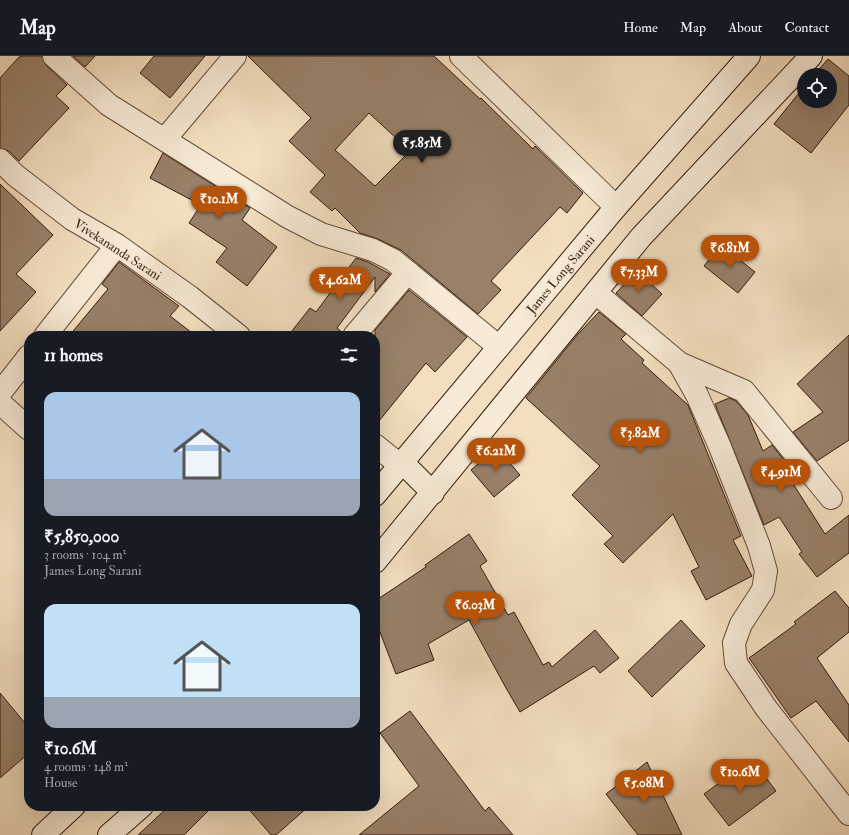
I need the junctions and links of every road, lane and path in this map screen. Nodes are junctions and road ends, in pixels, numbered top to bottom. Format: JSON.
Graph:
{"nodes":[{"id":1,"x":54,"y":56,"type":"edge"},
{"id":2,"x":235,"y":56,"type":"edge"},
{"id":3,"x":461,"y":56,"type":"edge"},
{"id":4,"x":749,"y":56,"type":"edge"},
{"id":5,"x":812,"y":56,"type":"edge"},
{"id":6,"x":165,"y":139,"type":"junction"},
{"id":7,"x":0,"y":160,"type":"edge"},
{"id":8,"x":616,"y":206,"type":"junction"},
{"id":9,"x":117,"y":245,"type":"junction"},
{"id":10,"x":408,"y":272,"type":"junction"},
{"id":11,"x":596,"y":293,"type":"junction"},
{"id":12,"x":49,"y":331,"type":"edge"},
{"id":13,"x":233,"y":331,"type":"edge"},
{"id":14,"x":358,"y":331,"type":"edge"},
{"id":15,"x":499,"y":347,"type":"junction"},
{"id":16,"x":24,"y":362,"type":"edge"},
{"id":17,"x":679,"y":363,"type":"junction"},
{"id":18,"x":0,"y":393,"type":"edge"},
{"id":19,"x":0,"y":403,"type":"edge"},
{"id":20,"x":24,"y":425,"type":"edge"},
{"id":21,"x":380,"y":449,"type":"edge"},
{"id":22,"x":401,"y":464,"type":"junction"},
{"id":23,"x":380,"y":489,"type":"edge"},
{"id":24,"x":433,"y":493,"type":"junction"},
{"id":25,"x":831,"y":498,"type":"dead end"},
{"id":26,"x":380,"y":556,"type":"edge"},
{"id":27,"x":69,"y":811,"type":"edge"},
{"id":28,"x":136,"y":811,"type":"edge"},
{"id":29,"x":849,"y":814,"type":"edge"},
{"id":30,"x":43,"y":835,"type":"edge"},
{"id":31,"x":109,"y":835,"type":"edge"}],
"edges":[{"from":1,"to":6,"type":"street"},
{"from":2,"to":6,"type":"street"},
{"from":3,"to":8,"type":"street"},
{"from":4,"to":8,"type":"street","name":"James Long Sarani"},
{"from":5,"to":11,"type":"street"},
{"from":6,"to":10,"type":"street"},
{"from":7,"to":9,"type":"street","name":"Vivekananda Sarani"},
{"from":8,"to":15,"type":"street","name":"James Long Sarani"},
{"from":9,"to":12,"type":"street"},
{"from":9,"to":13,"type":"street","name":"Vivekananda Sarani"},
{"from":10,"to":14,"type":"street"},
{"from":10,"to":15,"type":"street"},
{"from":11,"to":17,"type":"street"},
{"from":11,"to":24,"type":"street"},
{"from":15,"to":22,"type":"street","name":"James Long Sarani"},
{"from":16,"to":18,"type":"street"},
{"from":17,"to":25,"type":"street"},
{"from":17,"to":29,"type":"street"},
{"from":19,"to":20,"type":"street"},
{"from":21,"to":22,"type":"street"},
{"from":22,"to":23,"type":"street","name":"James Long Sarani"},
{"from":22,"to":24,"type":"street"},
{"from":24,"to":26,"type":"street"},
{"from":27,"to":30,"type":"street"},
{"from":28,"to":31,"type":"street"}]}
